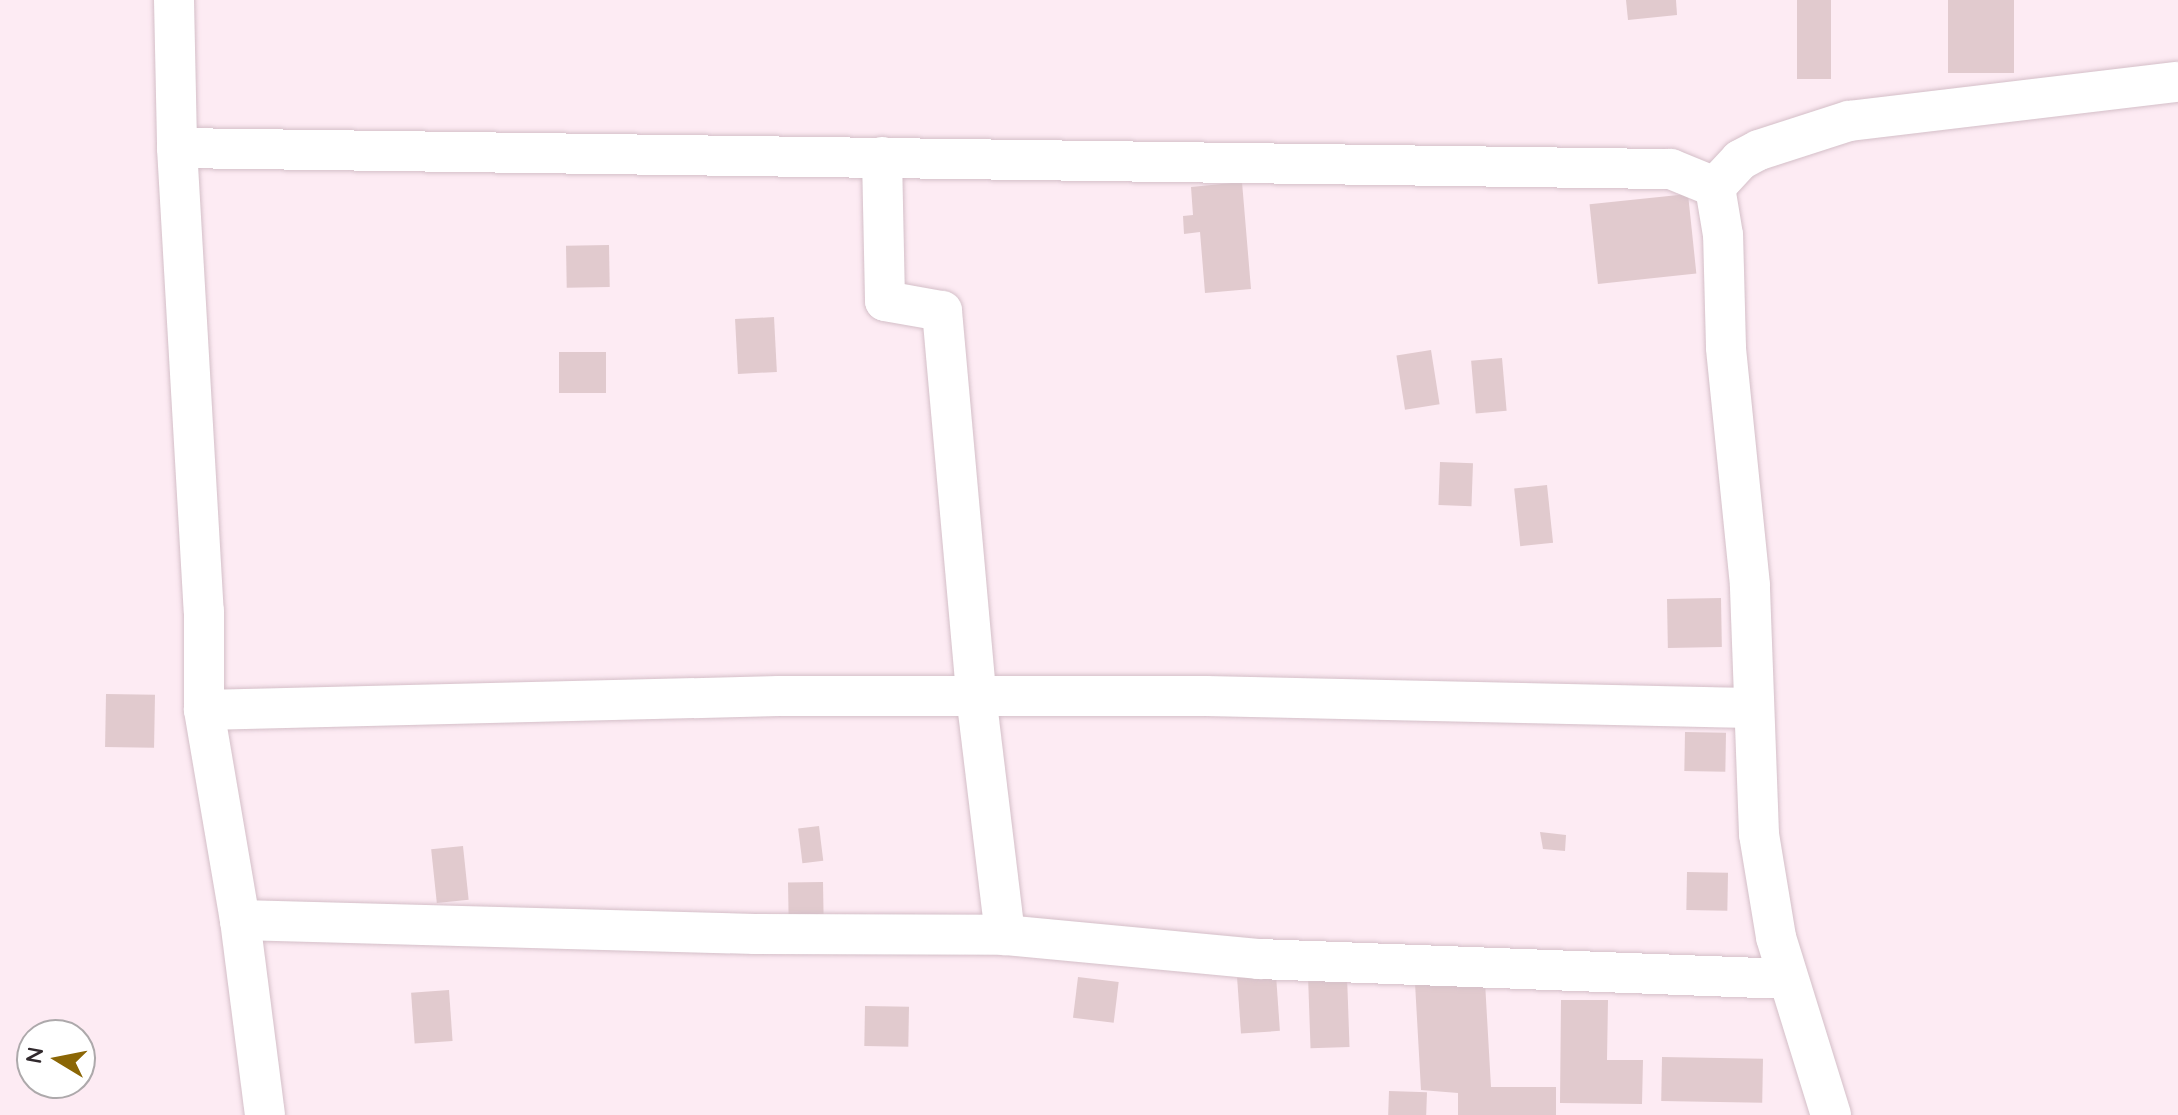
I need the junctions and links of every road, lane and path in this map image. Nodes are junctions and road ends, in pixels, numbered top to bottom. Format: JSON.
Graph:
{"nodes":[{"id":1,"x":174,"y":0,"type":"edge"},
{"id":2,"x":2178,"y":82,"type":"edge"},
{"id":3,"x":177,"y":148,"type":"junction"},
{"id":4,"x":882,"y":157,"type":"junction"},
{"id":5,"x":1715,"y":187,"type":"junction"},
{"id":6,"x":976,"y":695,"type":"junction"},
{"id":7,"x":1753,"y":708,"type":"junction"},
{"id":8,"x":204,"y":710,"type":"junction"},
{"id":9,"x":240,"y":920,"type":"junction"},
{"id":10,"x":1005,"y":935,"type":"junction"},
{"id":11,"x":1788,"y":979,"type":"junction"},
{"id":12,"x":265,"y":1115,"type":"edge"},
{"id":13,"x":1831,"y":1115,"type":"edge"}],
"edges":[{"from":1,"to":3,"type":"street"},
{"from":2,"to":5,"type":"street"},
{"from":3,"to":4,"type":"street"},
{"from":3,"to":8,"type":"street"},
{"from":4,"to":5,"type":"street"},
{"from":4,"to":6,"type":"street"},
{"from":5,"to":7,"type":"street"},
{"from":6,"to":7,"type":"street"},
{"from":6,"to":8,"type":"street"},
{"from":6,"to":10,"type":"street"},
{"from":7,"to":11,"type":"street"},
{"from":8,"to":9,"type":"street"},
{"from":9,"to":10,"type":"street"},
{"from":9,"to":12,"type":"street"},
{"from":10,"to":11,"type":"street"},
{"from":11,"to":13,"type":"street"}]}
